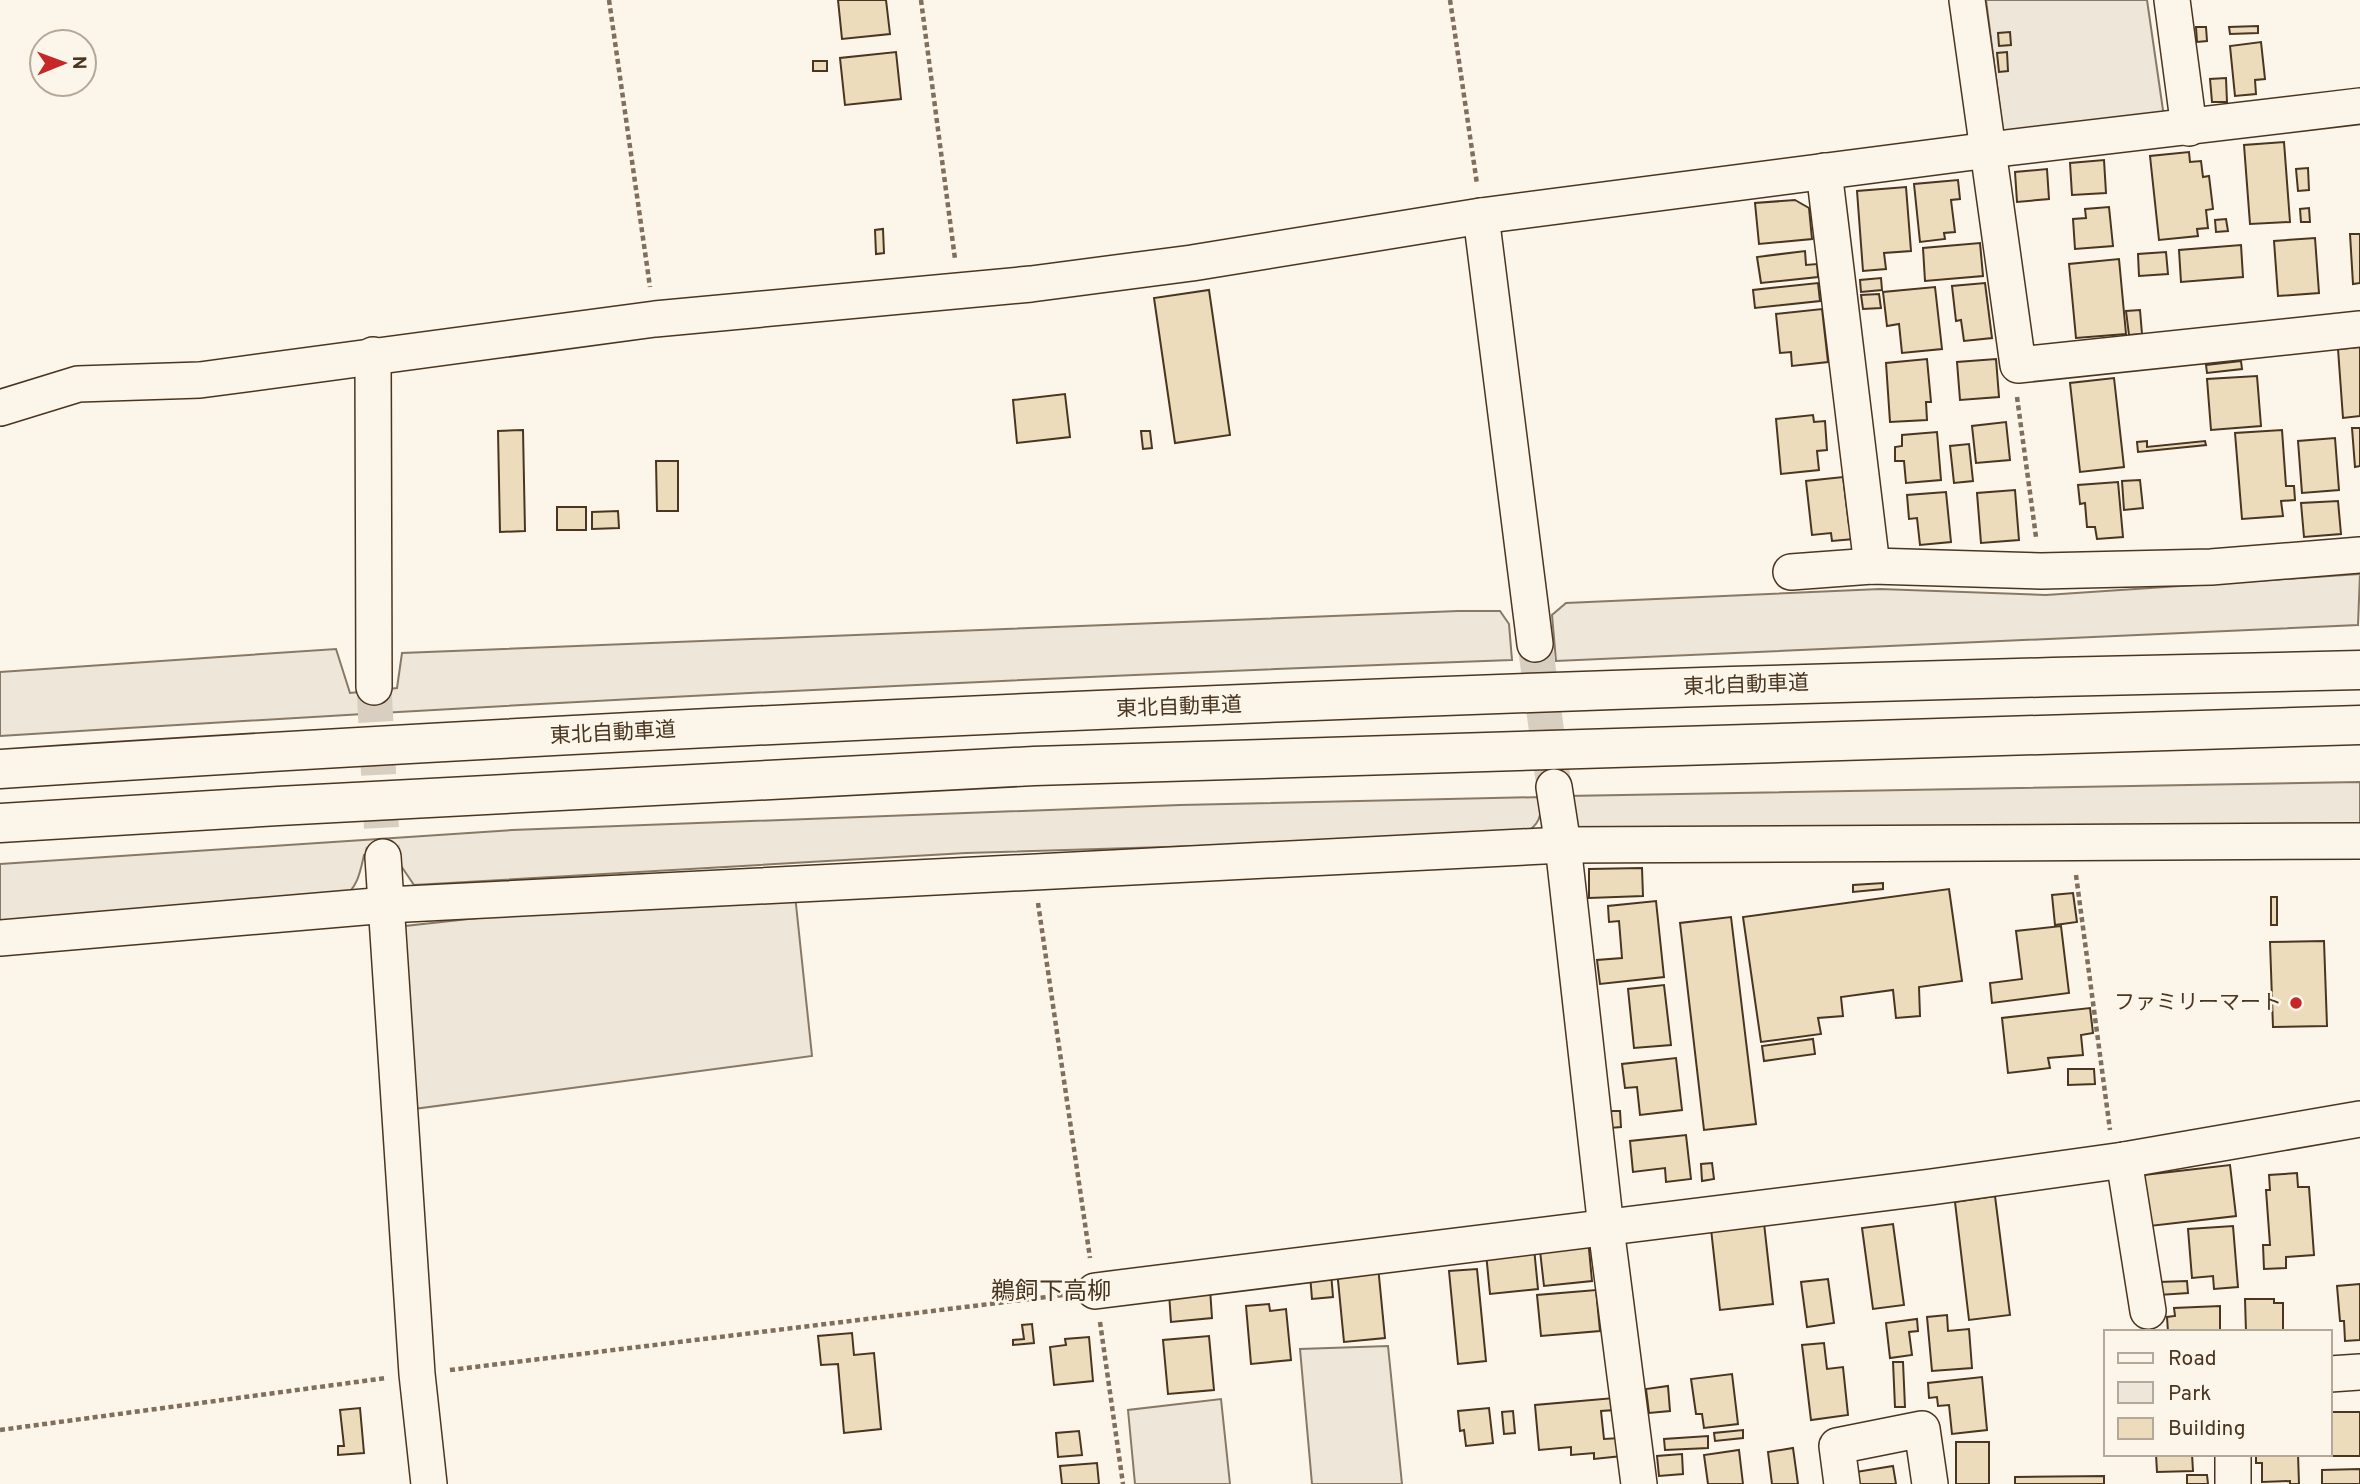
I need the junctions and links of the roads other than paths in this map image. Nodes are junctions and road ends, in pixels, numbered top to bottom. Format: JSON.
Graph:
{"nodes":[{"id":1,"x":1967,"y":0,"type":"edge"},
{"id":2,"x":2172,"y":0,"type":"edge"},
{"id":3,"x":2360,"y":106,"type":"edge"},
{"id":4,"x":2189,"y":128,"type":"junction"},
{"id":5,"x":1989,"y":150,"type":"junction"},
{"id":6,"x":1824,"y":171,"type":"junction"},
{"id":7,"x":1481,"y":216,"type":"junction"},
{"id":8,"x":2360,"y":329,"type":"edge"},
{"id":9,"x":373,"y":355,"type":"junction"},
{"id":10,"x":0,"y":408,"type":"edge"},
{"id":11,"x":2360,"y":555,"type":"edge"},
{"id":12,"x":1872,"y":566,"type":"junction"},
{"id":13,"x":1791,"y":572,"type":"dead end"},
{"id":14,"x":1535,"y":644,"type":"tunnel mouth"},
{"id":15,"x":2360,"y":670,"type":"edge"},
{"id":16,"x":374,"y":687,"type":"tunnel mouth"},
{"id":17,"x":2360,"y":725,"type":"edge"},
{"id":18,"x":0,"y":769,"type":"edge"},
{"id":19,"x":1554,"y":787,"type":"tunnel mouth"},
{"id":20,"x":0,"y":823,"type":"edge"},
{"id":21,"x":2360,"y":841,"type":"edge"},
{"id":22,"x":1563,"y":845,"type":"junction"},
{"id":23,"x":383,"y":858,"type":"tunnel mouth"},
{"id":24,"x":387,"y":905,"type":"junction"},
{"id":25,"x":0,"y":938,"type":"edge"},
{"id":26,"x":2360,"y":1119,"type":"edge"},
{"id":27,"x":2119,"y":1161,"type":"junction"},
{"id":28,"x":1606,"y":1228,"type":"junction"},
{"id":29,"x":1095,"y":1291,"type":"road end"},
{"id":30,"x":2148,"y":1311,"type":"dead end"},
{"id":31,"x":2360,"y":1372,"type":"edge"},
{"id":32,"x":2332,"y":1374,"type":"edge"},
{"id":33,"x":2233,"y":1456,"type":"edge"},
{"id":34,"x":429,"y":1484,"type":"edge"},
{"id":35,"x":1639,"y":1484,"type":"edge"},
{"id":36,"x":1842,"y":1484,"type":"edge"},
{"id":37,"x":1930,"y":1484,"type":"edge"},
{"id":38,"x":2233,"y":1484,"type":"edge"}],
"edges":[{"from":1,"to":5,"type":"street"},
{"from":2,"to":4,"type":"street"},
{"from":3,"to":4,"type":"street"},
{"from":4,"to":5,"type":"street"},
{"from":5,"to":6,"type":"street"},
{"from":5,"to":8,"type":"street"},
{"from":6,"to":7,"type":"street"},
{"from":6,"to":12,"type":"street"},
{"from":7,"to":9,"type":"street"},
{"from":7,"to":14,"type":"street"},
{"from":9,"to":10,"type":"street"},
{"from":9,"to":16,"type":"street"},
{"from":11,"to":12,"type":"street"},
{"from":12,"to":13,"type":"street"},
{"from":15,"to":18,"type":"highway","name":"東北自動車道"},
{"from":17,"to":20,"type":"highway"},
{"from":19,"to":22,"type":"street"},
{"from":21,"to":22,"type":"street"},
{"from":22,"to":24,"type":"street"},
{"from":22,"to":28,"type":"street"},
{"from":23,"to":24,"type":"street"},
{"from":24,"to":25,"type":"street"},
{"from":24,"to":34,"type":"street"},
{"from":26,"to":27,"type":"street"},
{"from":27,"to":28,"type":"street"},
{"from":27,"to":30,"type":"street"},
{"from":28,"to":29,"type":"street"},
{"from":28,"to":35,"type":"street"},
{"from":31,"to":32,"type":"street"},
{"from":33,"to":38,"type":"street"},
{"from":36,"to":37,"type":"street"}]}
